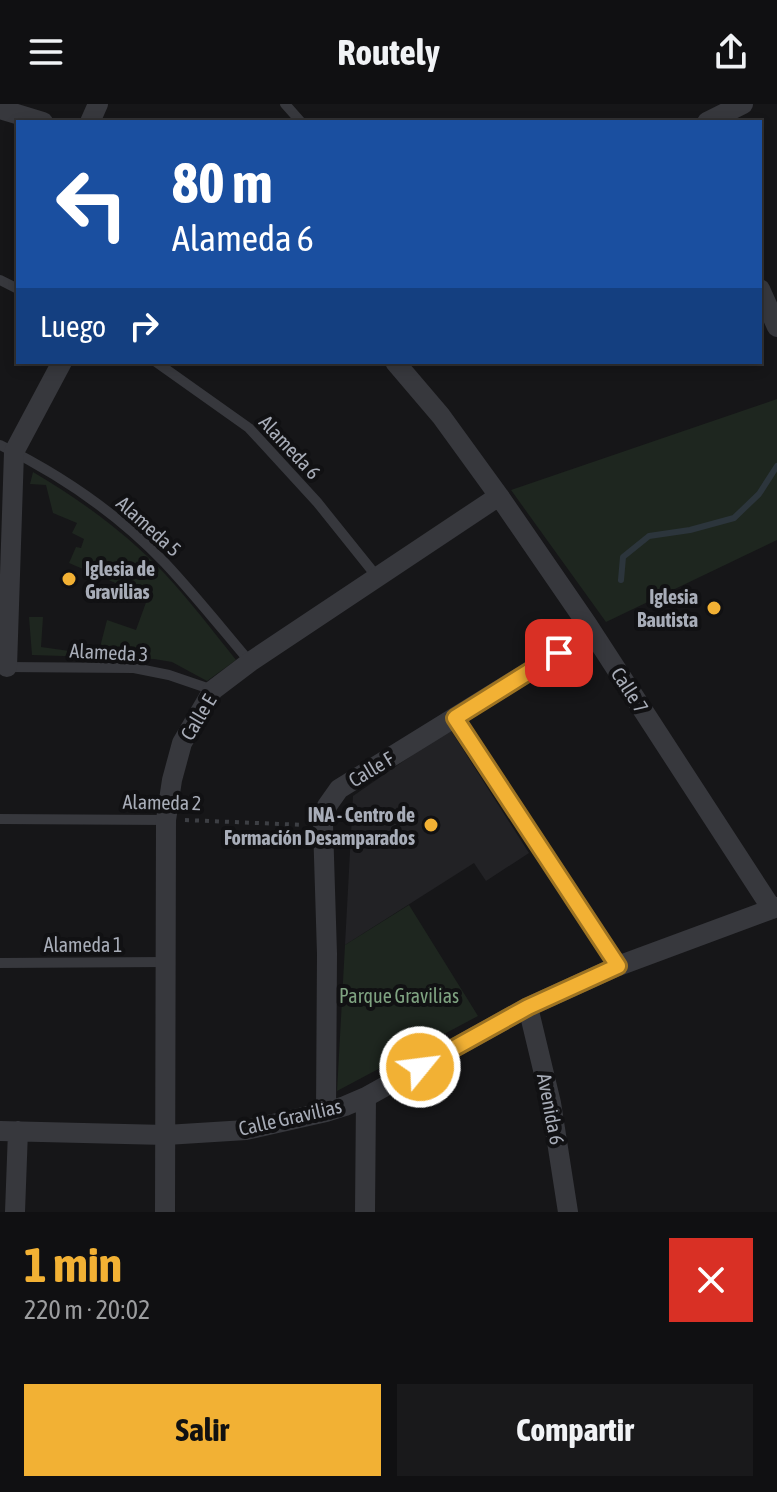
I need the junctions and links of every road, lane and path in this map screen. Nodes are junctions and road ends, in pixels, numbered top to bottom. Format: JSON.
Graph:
{"nodes":[{"id":1,"x":285,"y":104,"type":"edge"},
{"id":2,"x":743,"y":104,"type":"edge"},
{"id":3,"x":0,"y":109,"type":"edge"},
{"id":4,"x":36,"y":120,"type":"edge"},
{"id":5,"x":299,"y":120,"type":"edge"},
{"id":6,"x":711,"y":120,"type":"edge"},
{"id":7,"x":762,"y":293,"type":"edge"},
{"id":8,"x":777,"y":327,"type":"edge"},
{"id":9,"x":61,"y":364,"type":"edge"},
{"id":10,"x":159,"y":364,"type":"edge"},
{"id":11,"x":397,"y":364,"type":"edge"},
{"id":12,"x":7,"y":448,"type":"edge"},
{"id":13,"x":499,"y":496,"type":"junction"},
{"id":14,"x":378,"y":578,"type":"junction"},
{"id":15,"x":559,"y":653,"type":"dead end"},
{"id":16,"x":250,"y":662,"type":"junction"},
{"id":17,"x":4,"y":667,"type":"edge"},
{"id":18,"x":213,"y":690,"type":"junction"},
{"id":19,"x":455,"y":718,"type":"junction"},
{"id":20,"x":0,"y":819,"type":"edge"},
{"id":21,"x":166,"y":820,"type":"junction"},
{"id":22,"x":323,"y":825,"type":"junction"},
{"id":23,"x":774,"y":908,"type":"edge"},
{"id":24,"x":166,"y":962,"type":"junction"},
{"id":25,"x":0,"y":963,"type":"edge"},
{"id":26,"x":618,"y":966,"type":"junction"},
{"id":27,"x":528,"y":1007,"type":"junction"},
{"id":28,"x":366,"y":1097,"type":"junction"},
{"id":29,"x":326,"y":1112,"type":"junction"},
{"id":30,"x":9,"y":1131,"type":"edge"},
{"id":31,"x":166,"y":1135,"type":"junction"},
{"id":32,"x":15,"y":1212,"type":"edge"},
{"id":33,"x":165,"y":1212,"type":"edge"},
{"id":34,"x":365,"y":1212,"type":"edge"},
{"id":35,"x":568,"y":1212,"type":"edge"}],
"edges":[{"from":1,"to":5,"type":"lane"},
{"from":2,"to":6,"type":"street"},
{"from":3,"to":4,"type":"street"},
{"from":7,"to":8,"type":"street"},
{"from":9,"to":12,"type":"street"},
{"from":10,"to":14,"type":"lane","name":"Alameda 6"},
{"from":11,"to":13,"type":"street","name":"Calle 7"},
{"from":12,"to":16,"type":"lane","name":"Alameda 5"},
{"from":12,"to":17,"type":"street"},
{"from":13,"to":14,"type":"street","name":"Calle E"},
{"from":13,"to":23,"type":"street","name":"Calle 7"},
{"from":14,"to":16,"type":"street","name":"Calle E"},
{"from":15,"to":19,"type":"street","name":"Calle F"},
{"from":16,"to":18,"type":"street","name":"Calle E"},
{"from":17,"to":18,"type":"lane","name":"Alameda 3"},
{"from":18,"to":21,"type":"street","name":"Calle E"},
{"from":19,"to":22,"type":"street","name":"Calle F"},
{"from":19,"to":26,"type":"lane"},
{"from":20,"to":21,"type":"lane","name":"Alameda 2"},
{"from":21,"to":22,"type":"path","name":"Alameda 2"},
{"from":21,"to":24,"type":"street","name":"Calle E"},
{"from":22,"to":29,"type":"street","name":"Calle F"},
{"from":23,"to":26,"type":"street","name":"Calle Gravilias"},
{"from":24,"to":25,"type":"lane","name":"Alameda 1"},
{"from":24,"to":31,"type":"street","name":"Calle E"},
{"from":26,"to":27,"type":"street","name":"Calle Gravilias"},
{"from":27,"to":28,"type":"street","name":"Calle Gravilias"},
{"from":27,"to":35,"type":"street","name":"Avenida 6"},
{"from":28,"to":29,"type":"street","name":"Calle Gravilias"},
{"from":28,"to":34,"type":"street"},
{"from":29,"to":31,"type":"street","name":"Calle Gravilias"},
{"from":30,"to":31,"type":"street","name":"Calle Gravilias"},
{"from":30,"to":32,"type":"street"},
{"from":31,"to":33,"type":"street","name":"Calle E"}]}
